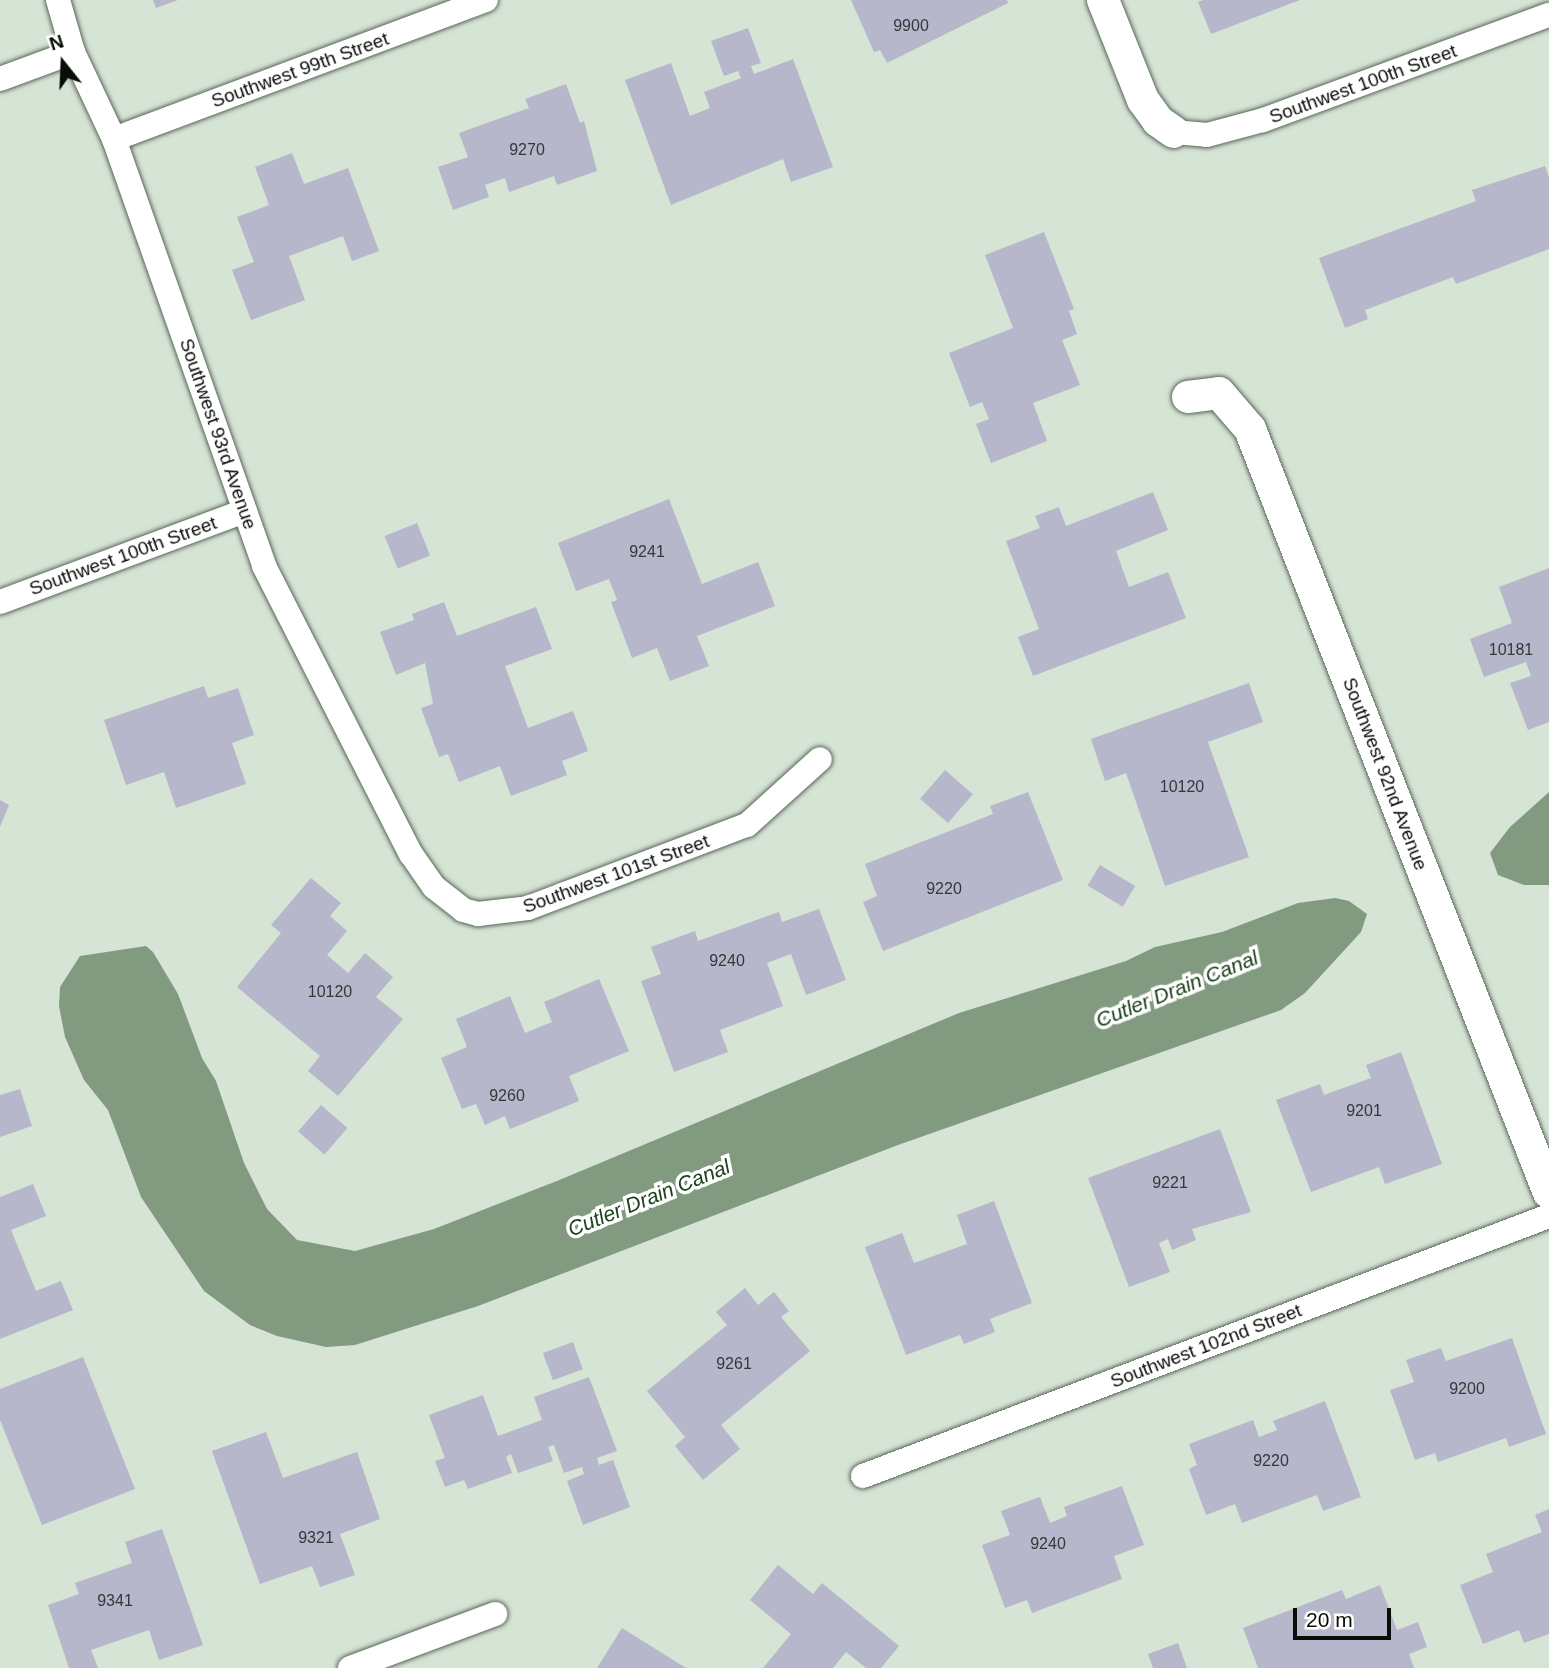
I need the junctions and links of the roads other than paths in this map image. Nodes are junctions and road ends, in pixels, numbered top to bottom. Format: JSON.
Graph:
{"nodes":[{"id":1,"x":58,"y":0,"type":"edge"},
{"id":2,"x":486,"y":0,"type":"edge"},
{"id":3,"x":1103,"y":0,"type":"edge"},
{"id":4,"x":1549,"y":15,"type":"edge"},
{"id":5,"x":73,"y":52,"type":"junction"},
{"id":6,"x":0,"y":79,"type":"edge"},
{"id":7,"x":1174,"y":132,"type":"joint"},
{"id":8,"x":114,"y":139,"type":"junction"},
{"id":9,"x":1188,"y":397,"type":"dead end"},
{"id":10,"x":245,"y":511,"type":"junction"},
{"id":11,"x":0,"y":602,"type":"edge"},
{"id":12,"x":820,"y":759,"type":"dead end"},
{"id":13,"x":411,"y":854,"type":"joint"},
{"id":14,"x":1549,"y":1193,"type":"edge"},
{"id":15,"x":1549,"y":1216,"type":"edge"},
{"id":16,"x":863,"y":1476,"type":"dead end"},
{"id":17,"x":495,"y":1614,"type":"dead end"},
{"id":18,"x":350,"y":1668,"type":"edge"}],
"edges":[{"from":1,"to":5,"type":"street","name":"Southwest 93rd Avenue"},
{"from":2,"to":8,"type":"street","name":"Southwest 99th Street"},
{"from":3,"to":7,"type":"street"},
{"from":4,"to":7,"type":"street","name":"Southwest 100th Street"},
{"from":5,"to":6,"type":"street"},
{"from":5,"to":8,"type":"street","name":"Southwest 93rd Avenue"},
{"from":8,"to":10,"type":"street","name":"Southwest 93rd Avenue"},
{"from":9,"to":14,"type":"street","name":"Southwest 92nd Avenue"},
{"from":10,"to":11,"type":"street","name":"Southwest 100th Street"},
{"from":10,"to":13,"type":"street","name":"Southwest 93rd Avenue"},
{"from":12,"to":13,"type":"street","name":"Southwest 101st Street"},
{"from":15,"to":16,"type":"street","name":"Southwest 102nd Street"},
{"from":17,"to":18,"type":"street"}]}
